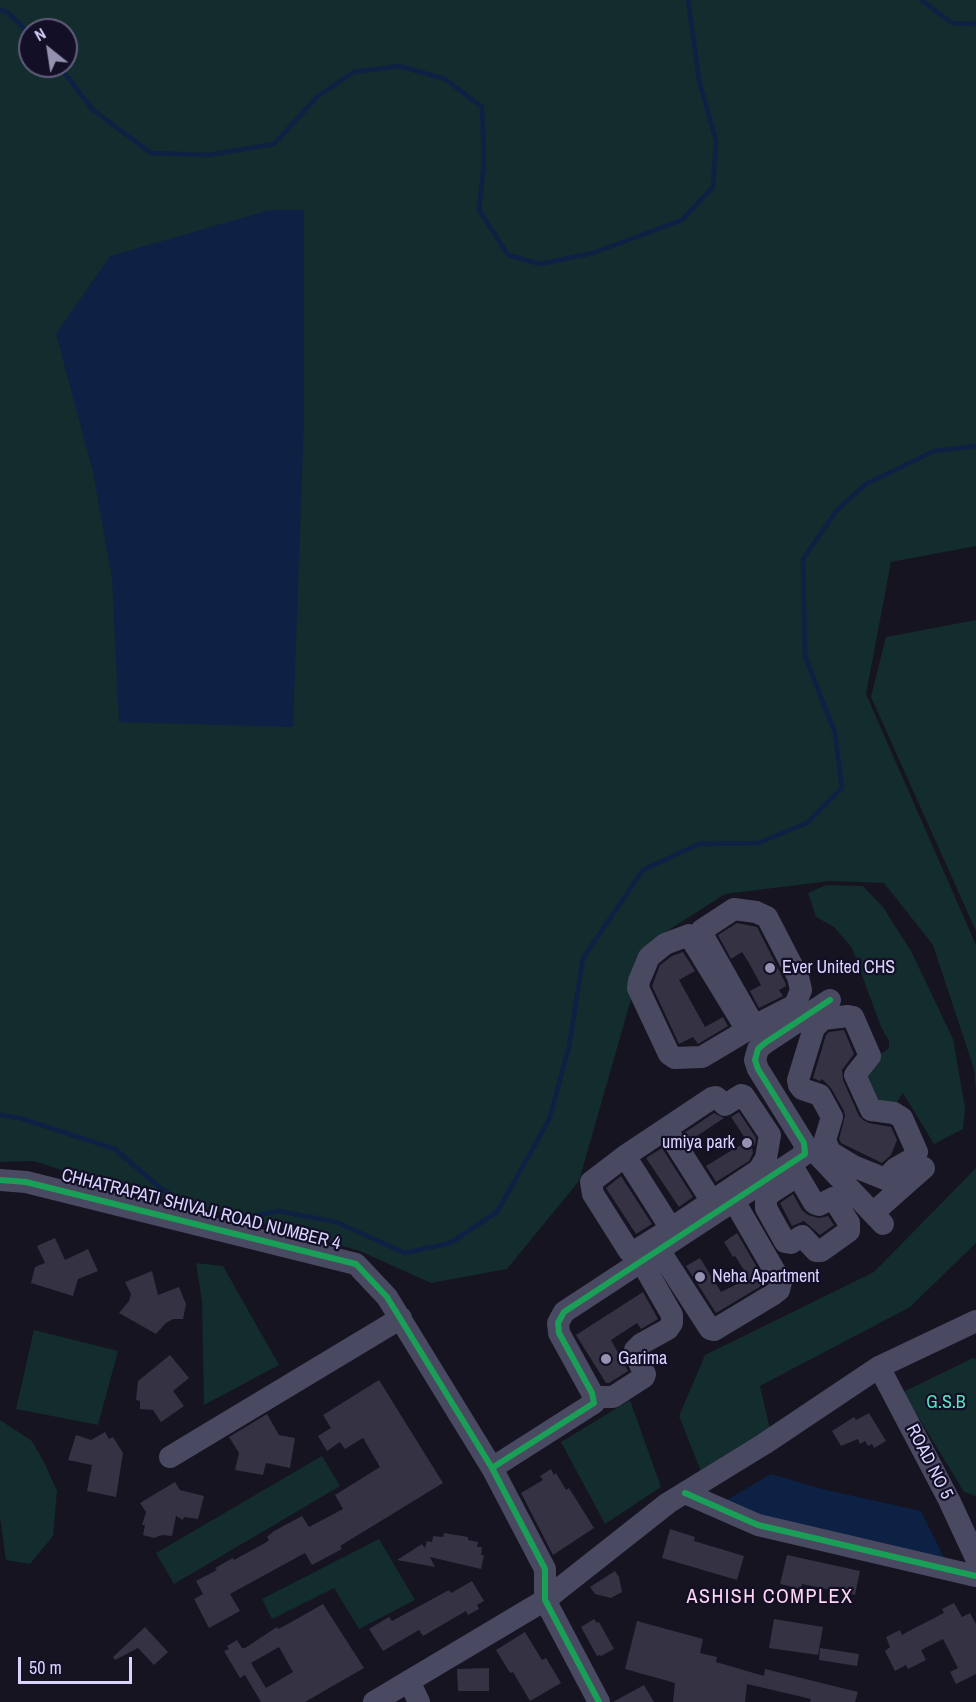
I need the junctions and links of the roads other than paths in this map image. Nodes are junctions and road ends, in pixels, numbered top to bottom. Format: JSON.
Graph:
{"nodes":[{"id":1,"x":830,"y":1000,"type":"dead end"},
{"id":2,"x":753,"y":1033,"type":"junction"},
{"id":3,"x":823,"y":1101,"type":"junction"},
{"id":4,"x":791,"y":1121,"type":"junction"},
{"id":5,"x":666,"y":1129,"type":"junction"},
{"id":6,"x":625,"y":1156,"type":"junction"},
{"id":7,"x":808,"y":1160,"type":"junction"},
{"id":8,"x":924,"y":1168,"type":"dead end"},
{"id":9,"x":0,"y":1180,"type":"edge"},
{"id":10,"x":721,"y":1205,"type":"junction"},
{"id":11,"x":662,"y":1244,"type":"junction"},
{"id":12,"x":401,"y":1318,"type":"junction"},
{"id":13,"x":976,"y":1321,"type":"edge"},
{"id":14,"x":879,"y":1367,"type":"junction"},
{"id":15,"x":593,"y":1397,"type":"junction"},
{"id":16,"x":170,"y":1457,"type":"dead end"},
{"id":17,"x":492,"y":1468,"type":"junction"},
{"id":18,"x":694,"y":1488,"type":"junction"},
{"id":19,"x":976,"y":1558,"type":"edge"},
{"id":20,"x":976,"y":1576,"type":"edge"},
{"id":21,"x":545,"y":1600,"type":"junction"},
{"id":22,"x":409,"y":1681,"type":"junction"},
{"id":23,"x":374,"y":1702,"type":"edge"},
{"id":24,"x":419,"y":1702,"type":"edge"},
{"id":25,"x":599,"y":1702,"type":"edge"}],
"edges":[{"from":1,"to":2,"type":"street"},
{"from":2,"to":2,"type":"street"},
{"from":2,"to":2,"type":"street"},
{"from":2,"to":4,"type":"street"},
{"from":3,"to":4,"type":"street"},
{"from":3,"to":7,"type":"street"},
{"from":3,"to":7,"type":"street"},
{"from":4,"to":7,"type":"street"},
{"from":5,"to":6,"type":"street"},
{"from":5,"to":10,"type":"street"},
{"from":5,"to":10,"type":"street"},
{"from":6,"to":11,"type":"street"},
{"from":6,"to":11,"type":"street"},
{"from":7,"to":8,"type":"street"},
{"from":7,"to":10,"type":"street"},
{"from":9,"to":12,"type":"street","name":"CHHATRAPATI SHIVAJI ROAD NUMBER 4"},
{"from":10,"to":11,"type":"street"},
{"from":10,"to":11,"type":"street"},
{"from":11,"to":15,"type":"street"},
{"from":11,"to":15,"type":"street"},
{"from":12,"to":16,"type":"street"},
{"from":12,"to":17,"type":"street","name":"CHHATRAPATI SHIVAJI ROAD NUMBER 4"},
{"from":13,"to":14,"type":"street"},
{"from":14,"to":18,"type":"street"},
{"from":14,"to":19,"type":"street","name":"ROAD NO 5"},
{"from":15,"to":17,"type":"street"},
{"from":17,"to":21,"type":"street","name":"CHHATRAPATI SHIVAJI ROAD NUMBER 4"},
{"from":18,"to":20,"type":"street"},
{"from":18,"to":21,"type":"street"},
{"from":21,"to":22,"type":"street"},
{"from":21,"to":25,"type":"street","name":"CHHATRAPATI SHIVAJI ROAD NUMBER 4"},
{"from":22,"to":23,"type":"street"},
{"from":22,"to":24,"type":"street"}]}
